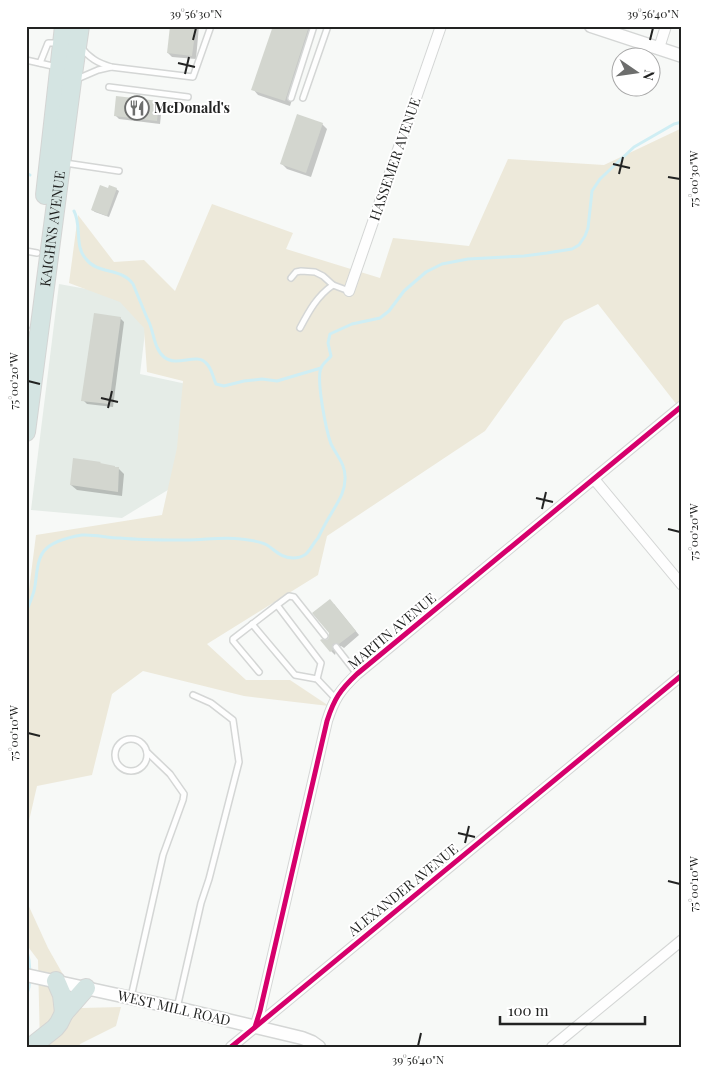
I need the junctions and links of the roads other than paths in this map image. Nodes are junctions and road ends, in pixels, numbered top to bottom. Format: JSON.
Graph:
{"nodes":[{"id":1,"x":211,"y":26,"type":"edge"},
{"id":2,"x":314,"y":26,"type":"edge"},
{"id":3,"x":328,"y":26,"type":"edge"},
{"id":4,"x":441,"y":26,"type":"edge"},
{"id":5,"x":591,"y":26,"type":"edge"},
{"id":6,"x":666,"y":26,"type":"edge"},
{"id":7,"x":71,"y":34,"type":"edge"},
{"id":8,"x":659,"y":48,"type":"joint"},
{"id":9,"x":660,"y":48,"type":"edge"},
{"id":10,"x":682,"y":56,"type":"edge"},
{"id":11,"x":26,"y":60,"type":"edge"},
{"id":12,"x":40,"y":63,"type":"junction"},
{"id":13,"x":111,"y":67,"type":"junction"},
{"id":14,"x":60,"y":68,"type":"junction"},
{"id":15,"x":72,"y":81,"type":"junction"},
{"id":16,"x":108,"y":86,"type":"dead end"},
{"id":17,"x":188,"y":97,"type":"dead end"},
{"id":18,"x":291,"y":98,"type":"dead end"},
{"id":19,"x":303,"y":98,"type":"dead end"},
{"id":20,"x":61,"y":162,"type":"junction"},
{"id":21,"x":119,"y":171,"type":"dead end"},
{"id":22,"x":32,"y":252,"type":"edge"},
{"id":23,"x":291,"y":278,"type":"dead end"},
{"id":24,"x":333,"y":285,"type":"junction"},
{"id":25,"x":349,"y":291,"type":"joint"},
{"id":26,"x":300,"y":328,"type":"dead end"},
{"id":27,"x":27,"y":333,"type":"edge"},
{"id":28,"x":682,"y":406,"type":"edge"},
{"id":29,"x":26,"y":432,"type":"edge"},
{"id":30,"x":594,"y":479,"type":"junction"},
{"id":31,"x":682,"y":585,"type":"edge"},
{"id":32,"x":277,"y":605,"type":"junction"},
{"id":33,"x":252,"y":624,"type":"junction"},
{"id":34,"x":325,"y":636,"type":"dead end"},
{"id":35,"x":336,"y":647,"type":"dead end"},
{"id":36,"x":259,"y":672,"type":"dead end"},
{"id":37,"x":357,"y":674,"type":"junction"},
{"id":38,"x":682,"y":674,"type":"edge"},
{"id":39,"x":317,"y":679,"type":"junction"},
{"id":40,"x":193,"y":695,"type":"dead end"},
{"id":41,"x":335,"y":698,"type":"junction"},
{"id":42,"x":147,"y":752,"type":"junction"},
{"id":43,"x":682,"y":940,"type":"edge"},
{"id":44,"x":32,"y":976,"type":"edge"},
{"id":45,"x":56,"y":981,"type":"junction"},
{"id":46,"x":86,"y":988,"type":"junction"},
{"id":47,"x":131,"y":998,"type":"junction"},
{"id":48,"x":177,"y":1008,"type":"junction"},
{"id":49,"x":64,"y":1013,"type":"junction"},
{"id":50,"x":255,"y":1027,"type":"junction"},
{"id":51,"x":31,"y":1047,"type":"edge"},
{"id":52,"x":230,"y":1047,"type":"edge"},
{"id":53,"x":319,"y":1047,"type":"edge"},
{"id":54,"x":552,"y":1047,"type":"edge"}],
"edges":[{"from":1,"to":13,"type":"lane"},
{"from":2,"to":18,"type":"lane"},
{"from":3,"to":19,"type":"lane"},
{"from":4,"to":25,"type":"street","name":"HASSEMER AVENUE"},
{"from":5,"to":8,"type":"street"},
{"from":6,"to":8,"type":"street"},
{"from":7,"to":12,"type":"lane"},
{"from":7,"to":13,"type":"lane"},
{"from":7,"to":14,"type":"highway","name":"KAIGHNS AVENUE"},
{"from":7,"to":15,"type":"highway","name":"KAIGHNS AVENUE"},
{"from":9,"to":10,"type":"street"},
{"from":11,"to":12,"type":"lane"},
{"from":12,"to":14,"type":"lane"},
{"from":13,"to":15,"type":"lane"},
{"from":14,"to":22,"type":"highway","name":"KAIGHNS AVENUE"},
{"from":15,"to":20,"type":"highway","name":"KAIGHNS AVENUE"},
{"from":16,"to":17,"type":"lane"},
{"from":20,"to":21,"type":"lane"},
{"from":20,"to":29,"type":"highway","name":"KAIGHNS AVENUE"},
{"from":22,"to":27,"type":"highway","name":"KAIGHNS AVENUE"},
{"from":23,"to":24,"type":"lane"},
{"from":24,"to":25,"type":"lane"},
{"from":24,"to":26,"type":"lane"},
{"from":28,"to":30,"type":"street","name":"MARTIN AVENUE"},
{"from":30,"to":31,"type":"street"},
{"from":30,"to":37,"type":"street","name":"MARTIN AVENUE"},
{"from":32,"to":33,"type":"lane"},
{"from":32,"to":34,"type":"lane"},
{"from":32,"to":39,"type":"lane"},
{"from":33,"to":36,"type":"lane"},
{"from":33,"to":39,"type":"lane"},
{"from":35,"to":37,"type":"lane"},
{"from":37,"to":41,"type":"street","name":"MARTIN AVENUE"},
{"from":38,"to":50,"type":"street","name":"ALEXANDER AVENUE"},
{"from":39,"to":41,"type":"lane"},
{"from":40,"to":48,"type":"lane"},
{"from":41,"to":50,"type":"street","name":"MARTIN AVENUE"},
{"from":42,"to":42,"type":"lane"},
{"from":42,"to":47,"type":"lane"},
{"from":43,"to":54,"type":"street"},
{"from":44,"to":45,"type":"street","name":"WEST MILL ROAD"},
{"from":45,"to":46,"type":"street","name":"WEST MILL ROAD"},
{"from":45,"to":49,"type":"highway"},
{"from":46,"to":47,"type":"street","name":"WEST MILL ROAD"},
{"from":46,"to":49,"type":"highway"},
{"from":47,"to":48,"type":"street","name":"WEST MILL ROAD"},
{"from":48,"to":50,"type":"street","name":"WEST MILL ROAD"},
{"from":49,"to":51,"type":"highway"},
{"from":50,"to":52,"type":"street","name":"ALEXANDER AVENUE"},
{"from":50,"to":53,"type":"street","name":"WEST MILL ROAD"}]}
